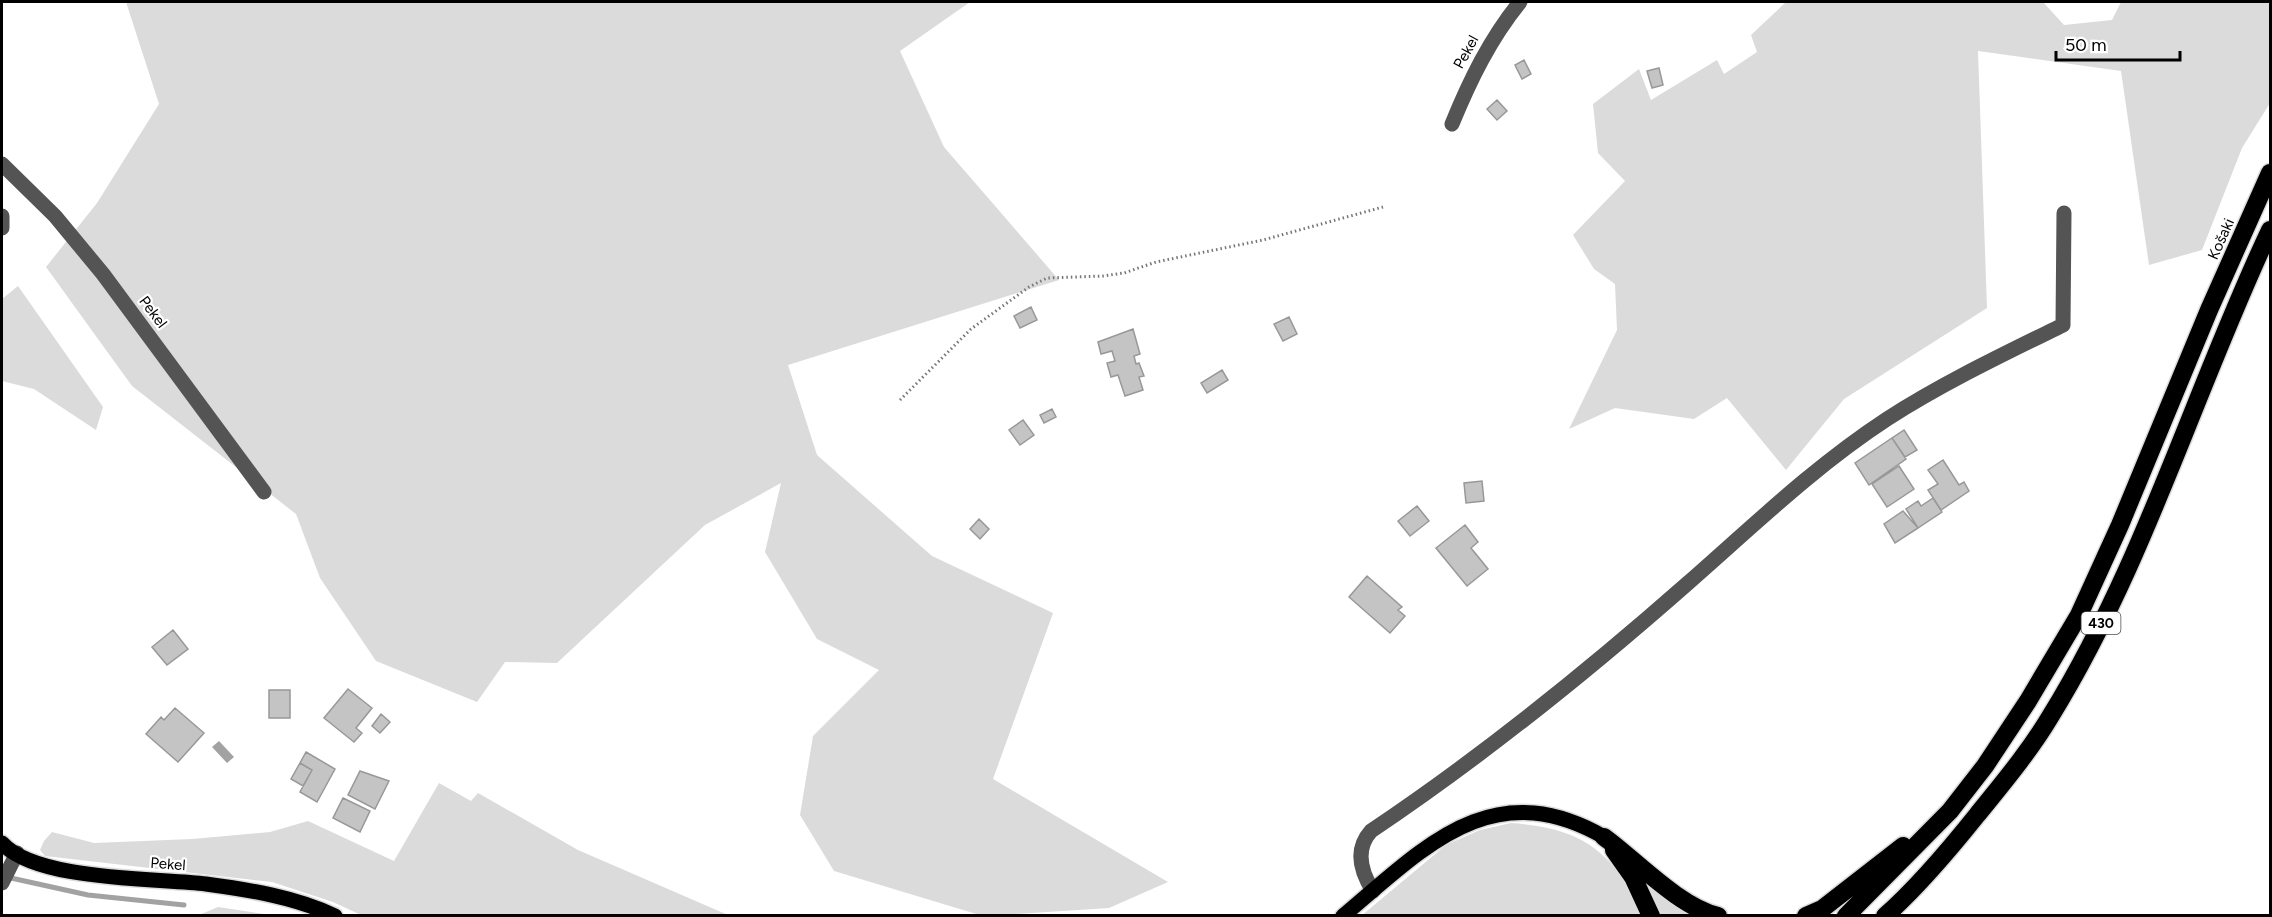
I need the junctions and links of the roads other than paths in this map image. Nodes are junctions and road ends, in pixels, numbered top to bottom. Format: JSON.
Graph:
{"nodes":[{"id":1,"x":1520,"y":2,"type":"edge"},
{"id":2,"x":1452,"y":124,"type":"dead end"},
{"id":3,"x":2,"y":164,"type":"edge"},
{"id":4,"x":2268,"y":178,"type":"edge"},
{"id":5,"x":2064,"y":213,"type":"dead end"},
{"id":6,"x":2,"y":216,"type":"edge"},
{"id":7,"x":2,"y":228,"type":"edge"},
{"id":8,"x":2271,"y":230,"type":"edge"},
{"id":9,"x":264,"y":492,"type":"dead end"},
{"id":10,"x":1950,"y":810,"type":"junction"},
{"id":11,"x":1604,"y":837,"type":"junction"},
{"id":12,"x":2,"y":843,"type":"edge"},
{"id":13,"x":17,"y":853,"type":"junction"},
{"id":14,"x":2,"y":883,"type":"edge"},
{"id":15,"x":1373,"y":891,"type":"junction"},
{"id":16,"x":335,"y":915,"type":"edge"},
{"id":17,"x":1343,"y":915,"type":"edge"},
{"id":18,"x":1652,"y":915,"type":"edge"},
{"id":19,"x":1718,"y":915,"type":"edge"},
{"id":20,"x":1806,"y":915,"type":"edge"},
{"id":21,"x":1846,"y":915,"type":"edge"},
{"id":22,"x":1885,"y":915,"type":"edge"}],
"edges":[{"from":1,"to":2,"type":"street","name":"Pekel"},
{"from":3,"to":9,"type":"street","name":"Pekel"},
{"from":4,"to":10,"type":"highway","name":"Košaki","number":"430"},
{"from":5,"to":15,"type":"street"},
{"from":6,"to":7,"type":"street"},
{"from":8,"to":22,"type":"highway","number":"430"},
{"from":10,"to":20,"type":"highway"},
{"from":10,"to":21,"type":"highway","number":"430"},
{"from":11,"to":15,"type":"main road"},
{"from":11,"to":18,"type":"highway"},
{"from":11,"to":19,"type":"highway"},
{"from":12,"to":13,"type":"main road","name":"Pekel"},
{"from":13,"to":14,"type":"street"},
{"from":13,"to":16,"type":"main road","name":"Pekel"},
{"from":15,"to":17,"type":"main road"}]}
